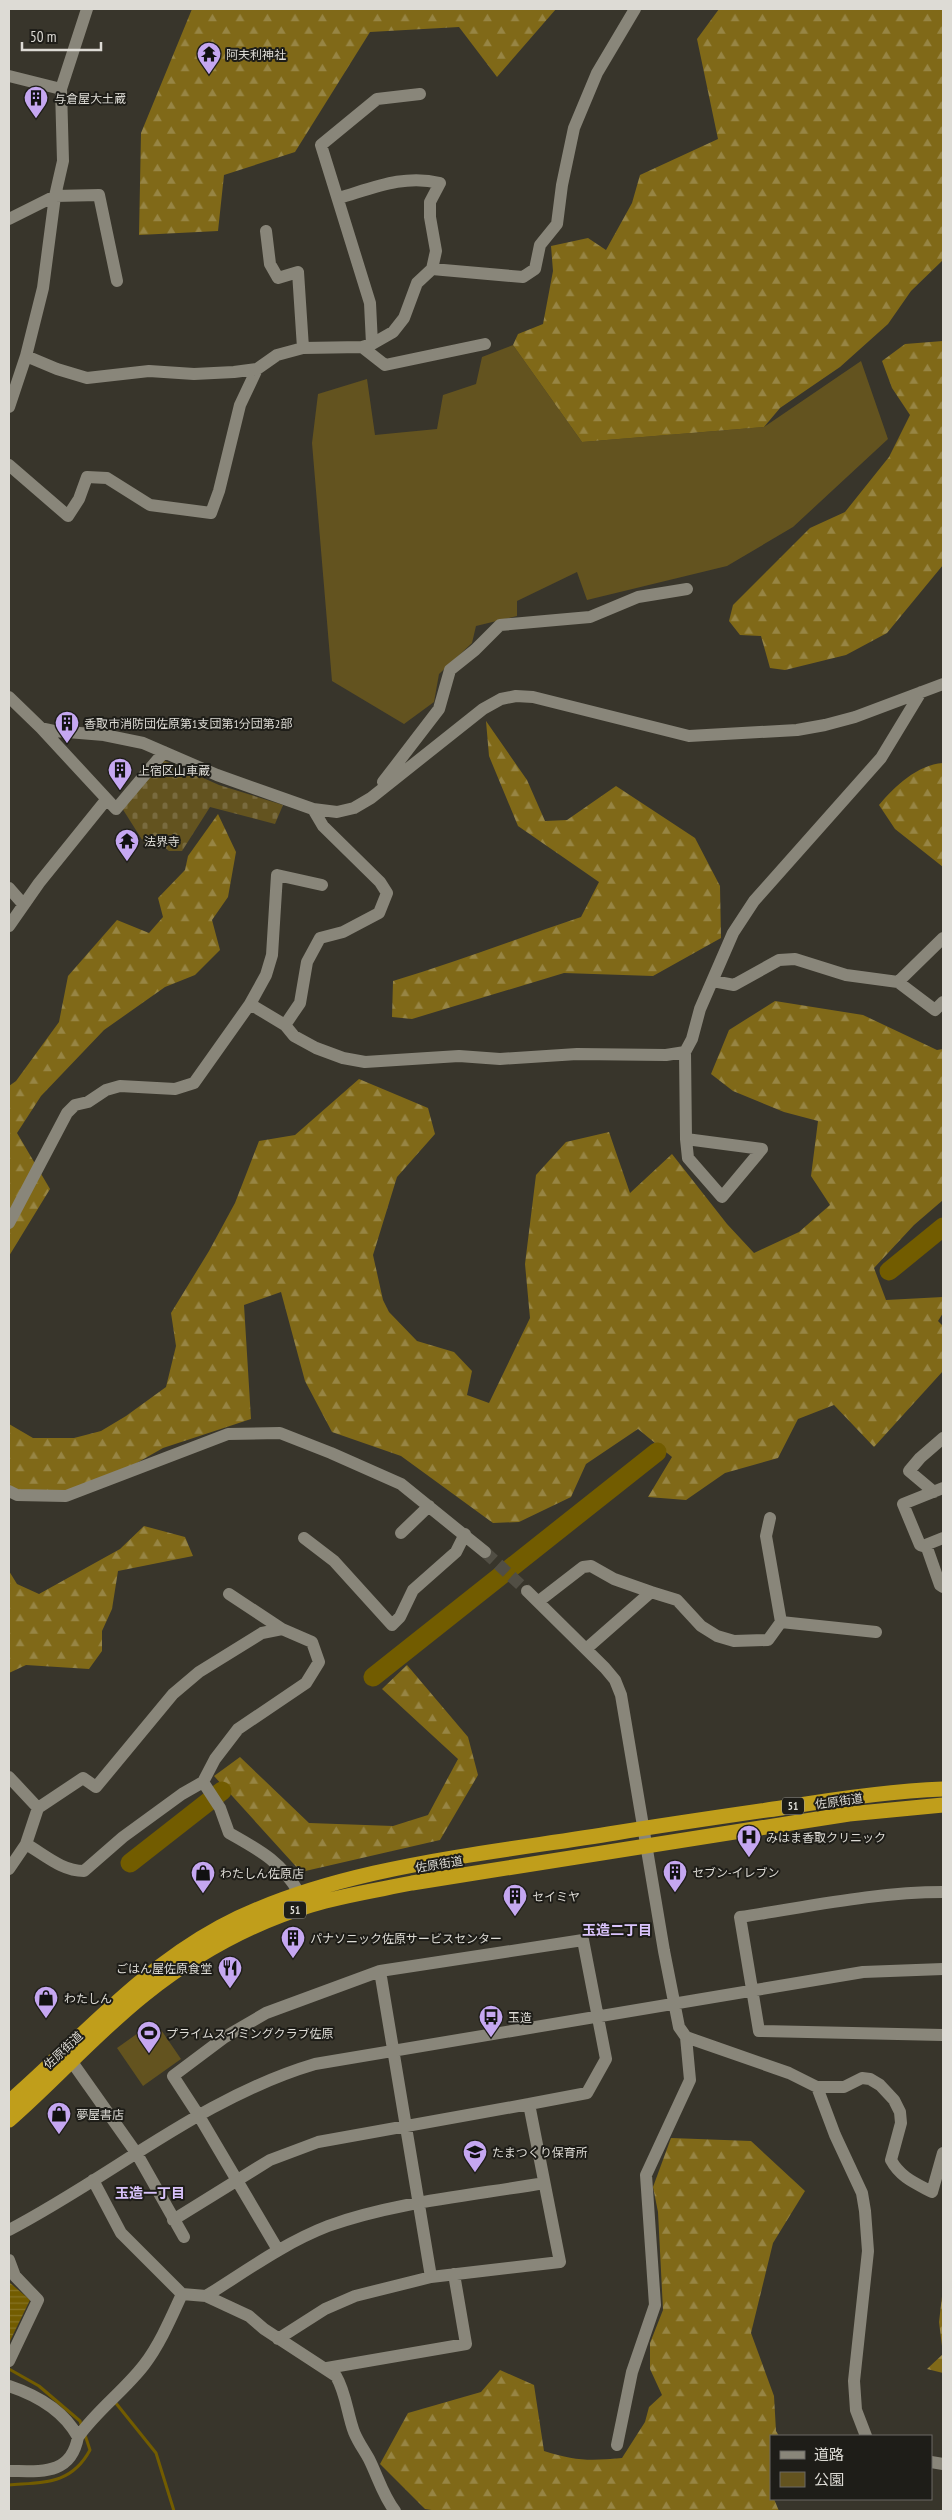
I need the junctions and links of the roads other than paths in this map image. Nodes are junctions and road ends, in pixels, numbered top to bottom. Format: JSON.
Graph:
{"nodes":[{"id":1,"x":87,"y":9,"type":"edge"},
{"id":2,"x":635,"y":9,"type":"edge"},
{"id":3,"x":9,"y":76,"type":"edge"},
{"id":4,"x":61,"y":88,"type":"junction"},
{"id":5,"x":420,"y":94,"type":"dead end"},
{"id":6,"x":55,"y":196,"type":"junction"},
{"id":7,"x":339,"y":198,"type":"junction"},
{"id":8,"x":9,"y":219,"type":"edge"},
{"id":9,"x":266,"y":232,"type":"dead end"},
{"id":10,"x":432,"y":269,"type":"junction"},
{"id":11,"x":117,"y":281,"type":"dead end"},
{"id":12,"x":485,"y":344,"type":"dead end"},
{"id":13,"x":367,"y":345,"type":"junction"},
{"id":14,"x":303,"y":348,"type":"junction"},
{"id":15,"x":26,"y":356,"type":"junction"},
{"id":16,"x":258,"y":369,"type":"junction"},
{"id":17,"x":9,"y":407,"type":"edge"},
{"id":18,"x":9,"y":464,"type":"edge"},
{"id":19,"x":687,"y":589,"type":"dead end"},
{"id":20,"x":943,"y":684,"type":"edge"},
{"id":21,"x":921,"y":692,"type":"junction"},
{"id":22,"x":9,"y":697,"type":"edge"},
{"id":23,"x":41,"y":728,"type":"junction"},
{"id":24,"x":164,"y":752,"type":"junction"},
{"id":25,"x":371,"y":798,"type":"junction"},
{"id":26,"x":106,"y":800,"type":"junction"},
{"id":27,"x":313,"y":809,"type":"junction"},
{"id":28,"x":322,"y":885,"type":"dead end"},
{"id":29,"x":9,"y":888,"type":"edge"},
{"id":30,"x":23,"y":904,"type":"junction"},
{"id":31,"x":9,"y":926,"type":"edge"},
{"id":32,"x":943,"y":938,"type":"edge"},
{"id":33,"x":713,"y":981,"type":"junction"},
{"id":34,"x":898,"y":982,"type":"junction"},
{"id":35,"x":943,"y":1002,"type":"edge"},
{"id":36,"x":250,"y":1004,"type":"junction"},
{"id":37,"x":285,"y":1026,"type":"junction"},
{"id":38,"x":685,"y":1052,"type":"junction"},
{"id":39,"x":686,"y":1139,"type":"junction"},
{"id":40,"x":9,"y":1222,"type":"edge"},
{"id":41,"x":943,"y":1438,"type":"edge"},
{"id":42,"x":939,"y":1490,"type":"edge"},
{"id":43,"x":9,"y":1491,"type":"edge"},
{"id":44,"x":429,"y":1506,"type":"junction"},
{"id":45,"x":770,"y":1518,"type":"dead end"},
{"id":46,"x":401,"y":1533,"type":"dead end"},
{"id":47,"x":465,"y":1534,"type":"junction"},
{"id":48,"x":304,"y":1538,"type":"dead end"},
{"id":49,"x":943,"y":1538,"type":"edge"},
{"id":50,"x":926,"y":1545,"type":"junction"},
{"id":51,"x":485,"y":1552,"type":"tunnel mouth"},
{"id":52,"x":943,"y":1587,"type":"edge"},
{"id":53,"x":527,"y":1590,"type":"tunnel mouth"},
{"id":54,"x":651,"y":1592,"type":"junction"},
{"id":55,"x":229,"y":1594,"type":"dead end"},
{"id":56,"x":539,"y":1601,"type":"junction"},
{"id":57,"x":781,"y":1622,"type":"junction"},
{"id":58,"x":282,"y":1629,"type":"junction"},
{"id":59,"x":876,"y":1632,"type":"dead end"},
{"id":60,"x":586,"y":1649,"type":"junction"},
{"id":61,"x":9,"y":1777,"type":"edge"},
{"id":62,"x":205,"y":1785,"type":"junction"},
{"id":63,"x":943,"y":1789,"type":"edge"},
{"id":64,"x":943,"y":1805,"type":"edge"},
{"id":65,"x":38,"y":1808,"type":"junction"},
{"id":66,"x":644,"y":1829,"type":"junction"},
{"id":67,"x":26,"y":1844,"type":"junction"},
{"id":68,"x":646,"y":1846,"type":"junction"},
{"id":69,"x":9,"y":1870,"type":"edge"},
{"id":70,"x":943,"y":1892,"type":"edge"},
{"id":71,"x":299,"y":1893,"type":"junction"},
{"id":72,"x":943,"y":1969,"type":"edge"},
{"id":73,"x":380,"y":1971,"type":"junction"},
{"id":74,"x":752,"y":1990,"type":"junction"},
{"id":75,"x":676,"y":2003,"type":"junction"},
{"id":76,"x":598,"y":2016,"type":"junction"},
{"id":77,"x":943,"y":2035,"type":"edge"},
{"id":78,"x":686,"y":2037,"type":"junction"},
{"id":79,"x":392,"y":2050,"type":"junction"},
{"id":80,"x":72,"y":2062,"type":"junction"},
{"id":81,"x":817,"y":2087,"type":"junction"},
{"id":82,"x":9,"y":2102,"type":"edge"},
{"id":83,"x":529,"y":2104,"type":"junction"},
{"id":84,"x":199,"y":2116,"type":"junction"},
{"id":85,"x":9,"y":2120,"type":"edge"},
{"id":86,"x":406,"y":2126,"type":"junction"},
{"id":87,"x":137,"y":2154,"type":"junction"},
{"id":88,"x":943,"y":2154,"type":"edge"},
{"id":89,"x":236,"y":2179,"type":"junction"},
{"id":90,"x":92,"y":2180,"type":"junction"},
{"id":91,"x":544,"y":2183,"type":"junction"},
{"id":92,"x":938,"y":2194,"type":"edge"},
{"id":93,"x":418,"y":2205,"type":"junction"},
{"id":94,"x":172,"y":2220,"type":"junction"},
{"id":95,"x":9,"y":2230,"type":"edge"},
{"id":96,"x":184,"y":2237,"type":"dead end"},
{"id":97,"x":278,"y":2250,"type":"junction"},
{"id":98,"x":9,"y":2260,"type":"edge"},
{"id":99,"x":454,"y":2274,"type":"junction"},
{"id":100,"x":430,"y":2277,"type":"junction"},
{"id":101,"x":182,"y":2294,"type":"junction"},
{"id":102,"x":206,"y":2296,"type":"junction"},
{"id":103,"x":278,"y":2339,"type":"junction"},
{"id":104,"x":9,"y":2361,"type":"edge"},
{"id":105,"x":327,"y":2368,"type":"junction"},
{"id":106,"x":9,"y":2386,"type":"edge"},
{"id":107,"x":866,"y":2435,"type":"edge"},
{"id":108,"x":78,"y":2437,"type":"junction"},
{"id":109,"x":617,"y":2445,"type":"dead end"},
{"id":110,"x":9,"y":2471,"type":"edge"},
{"id":111,"x":395,"y":2511,"type":"edge"}],
"edges":[{"from":1,"to":4,"type":"street"},
{"from":2,"to":10,"type":"street"},
{"from":3,"to":4,"type":"street"},
{"from":4,"to":6,"type":"street"},
{"from":5,"to":7,"type":"street"},
{"from":6,"to":8,"type":"street"},
{"from":6,"to":11,"type":"street"},
{"from":6,"to":15,"type":"street"},
{"from":7,"to":10,"type":"street"},
{"from":7,"to":13,"type":"street"},
{"from":9,"to":14,"type":"street"},
{"from":10,"to":13,"type":"street"},
{"from":12,"to":13,"type":"street"},
{"from":13,"to":14,"type":"street"},
{"from":14,"to":16,"type":"street"},
{"from":15,"to":16,"type":"street"},
{"from":15,"to":17,"type":"street"},
{"from":16,"to":18,"type":"street"},
{"from":19,"to":25,"type":"street"},
{"from":20,"to":21,"type":"street"},
{"from":21,"to":25,"type":"street"},
{"from":21,"to":33,"type":"street"},
{"from":22,"to":23,"type":"street"},
{"from":23,"to":24,"type":"street"},
{"from":23,"to":26,"type":"street"},
{"from":24,"to":26,"type":"street"},
{"from":24,"to":27,"type":"street"},
{"from":25,"to":27,"type":"street"},
{"from":26,"to":30,"type":"street"},
{"from":27,"to":37,"type":"street"},
{"from":28,"to":36,"type":"street"},
{"from":29,"to":30,"type":"street"},
{"from":30,"to":31,"type":"street"},
{"from":32,"to":34,"type":"street"},
{"from":33,"to":34,"type":"street"},
{"from":33,"to":38,"type":"street"},
{"from":34,"to":35,"type":"street"},
{"from":36,"to":37,"type":"street"},
{"from":36,"to":40,"type":"street"},
{"from":37,"to":38,"type":"street"},
{"from":38,"to":39,"type":"street"},
{"from":39,"to":39,"type":"street"},
{"from":41,"to":42,"type":"street"},
{"from":42,"to":50,"type":"street"},
{"from":43,"to":44,"type":"street"},
{"from":44,"to":46,"type":"street"},
{"from":44,"to":47,"type":"street"},
{"from":45,"to":57,"type":"street"},
{"from":47,"to":48,"type":"street"},
{"from":47,"to":51,"type":"street"},
{"from":49,"to":50,"type":"street"},
{"from":50,"to":52,"type":"street"},
{"from":53,"to":56,"type":"street"},
{"from":54,"to":56,"type":"street"},
{"from":54,"to":57,"type":"street"},
{"from":54,"to":60,"type":"street"},
{"from":55,"to":58,"type":"street"},
{"from":56,"to":60,"type":"street"},
{"from":57,"to":59,"type":"street"},
{"from":58,"to":62,"type":"street"},
{"from":58,"to":65,"type":"street"},
{"from":60,"to":66,"type":"street"},
{"from":61,"to":65,"type":"street"},
{"from":62,"to":67,"type":"street"},
{"from":62,"to":71,"type":"street"},
{"from":63,"to":66,"type":"highway","name":"佐原街道","number":"51"},
{"from":64,"to":68,"type":"highway","name":"佐原街道","number":"51"},
{"from":65,"to":67,"type":"street"},
{"from":66,"to":68,"type":"street"},
{"from":66,"to":71,"type":"highway","name":"佐原街道","number":"51"},
{"from":67,"to":69,"type":"street"},
{"from":68,"to":75,"type":"street"},
{"from":68,"to":80,"type":"highway","name":"佐原街道","number":"51"},
{"from":70,"to":74,"type":"street"},
{"from":71,"to":82,"type":"highway","name":"佐原街道","number":"51"},
{"from":72,"to":74,"type":"street"},
{"from":73,"to":76,"type":"street"},
{"from":73,"to":79,"type":"street"},
{"from":73,"to":84,"type":"street"},
{"from":74,"to":75,"type":"street"},
{"from":74,"to":77,"type":"street"},
{"from":75,"to":76,"type":"street"},
{"from":75,"to":78,"type":"street"},
{"from":76,"to":79,"type":"street"},
{"from":76,"to":83,"type":"street"},
{"from":78,"to":81,"type":"street"},
{"from":78,"to":109,"type":"street"},
{"from":79,"to":84,"type":"street"},
{"from":79,"to":86,"type":"street"},
{"from":80,"to":85,"type":"highway","name":"佐原街道","number":"51"},
{"from":80,"to":87,"type":"street"},
{"from":81,"to":92,"type":"street"},
{"from":81,"to":107,"type":"street"},
{"from":83,"to":86,"type":"street"},
{"from":83,"to":91,"type":"street"},
{"from":84,"to":87,"type":"street"},
{"from":84,"to":89,"type":"street"},
{"from":86,"to":89,"type":"street"},
{"from":86,"to":93,"type":"street"},
{"from":87,"to":90,"type":"street"},
{"from":87,"to":94,"type":"street"},
{"from":88,"to":92,"type":"street"},
{"from":89,"to":94,"type":"street"},
{"from":89,"to":97,"type":"street"},
{"from":90,"to":95,"type":"street"},
{"from":90,"to":101,"type":"street"},
{"from":91,"to":93,"type":"street"},
{"from":91,"to":99,"type":"street"},
{"from":93,"to":97,"type":"street"},
{"from":93,"to":100,"type":"street"},
{"from":94,"to":96,"type":"street"},
{"from":97,"to":102,"type":"street"},
{"from":98,"to":104,"type":"street"},
{"from":99,"to":100,"type":"street"},
{"from":99,"to":105,"type":"street"},
{"from":100,"to":103,"type":"street"},
{"from":101,"to":102,"type":"street"},
{"from":101,"to":108,"type":"street"},
{"from":102,"to":103,"type":"street"},
{"from":103,"to":105,"type":"street"},
{"from":105,"to":111,"type":"street"},
{"from":106,"to":108,"type":"street"},
{"from":108,"to":110,"type":"street"}]}
